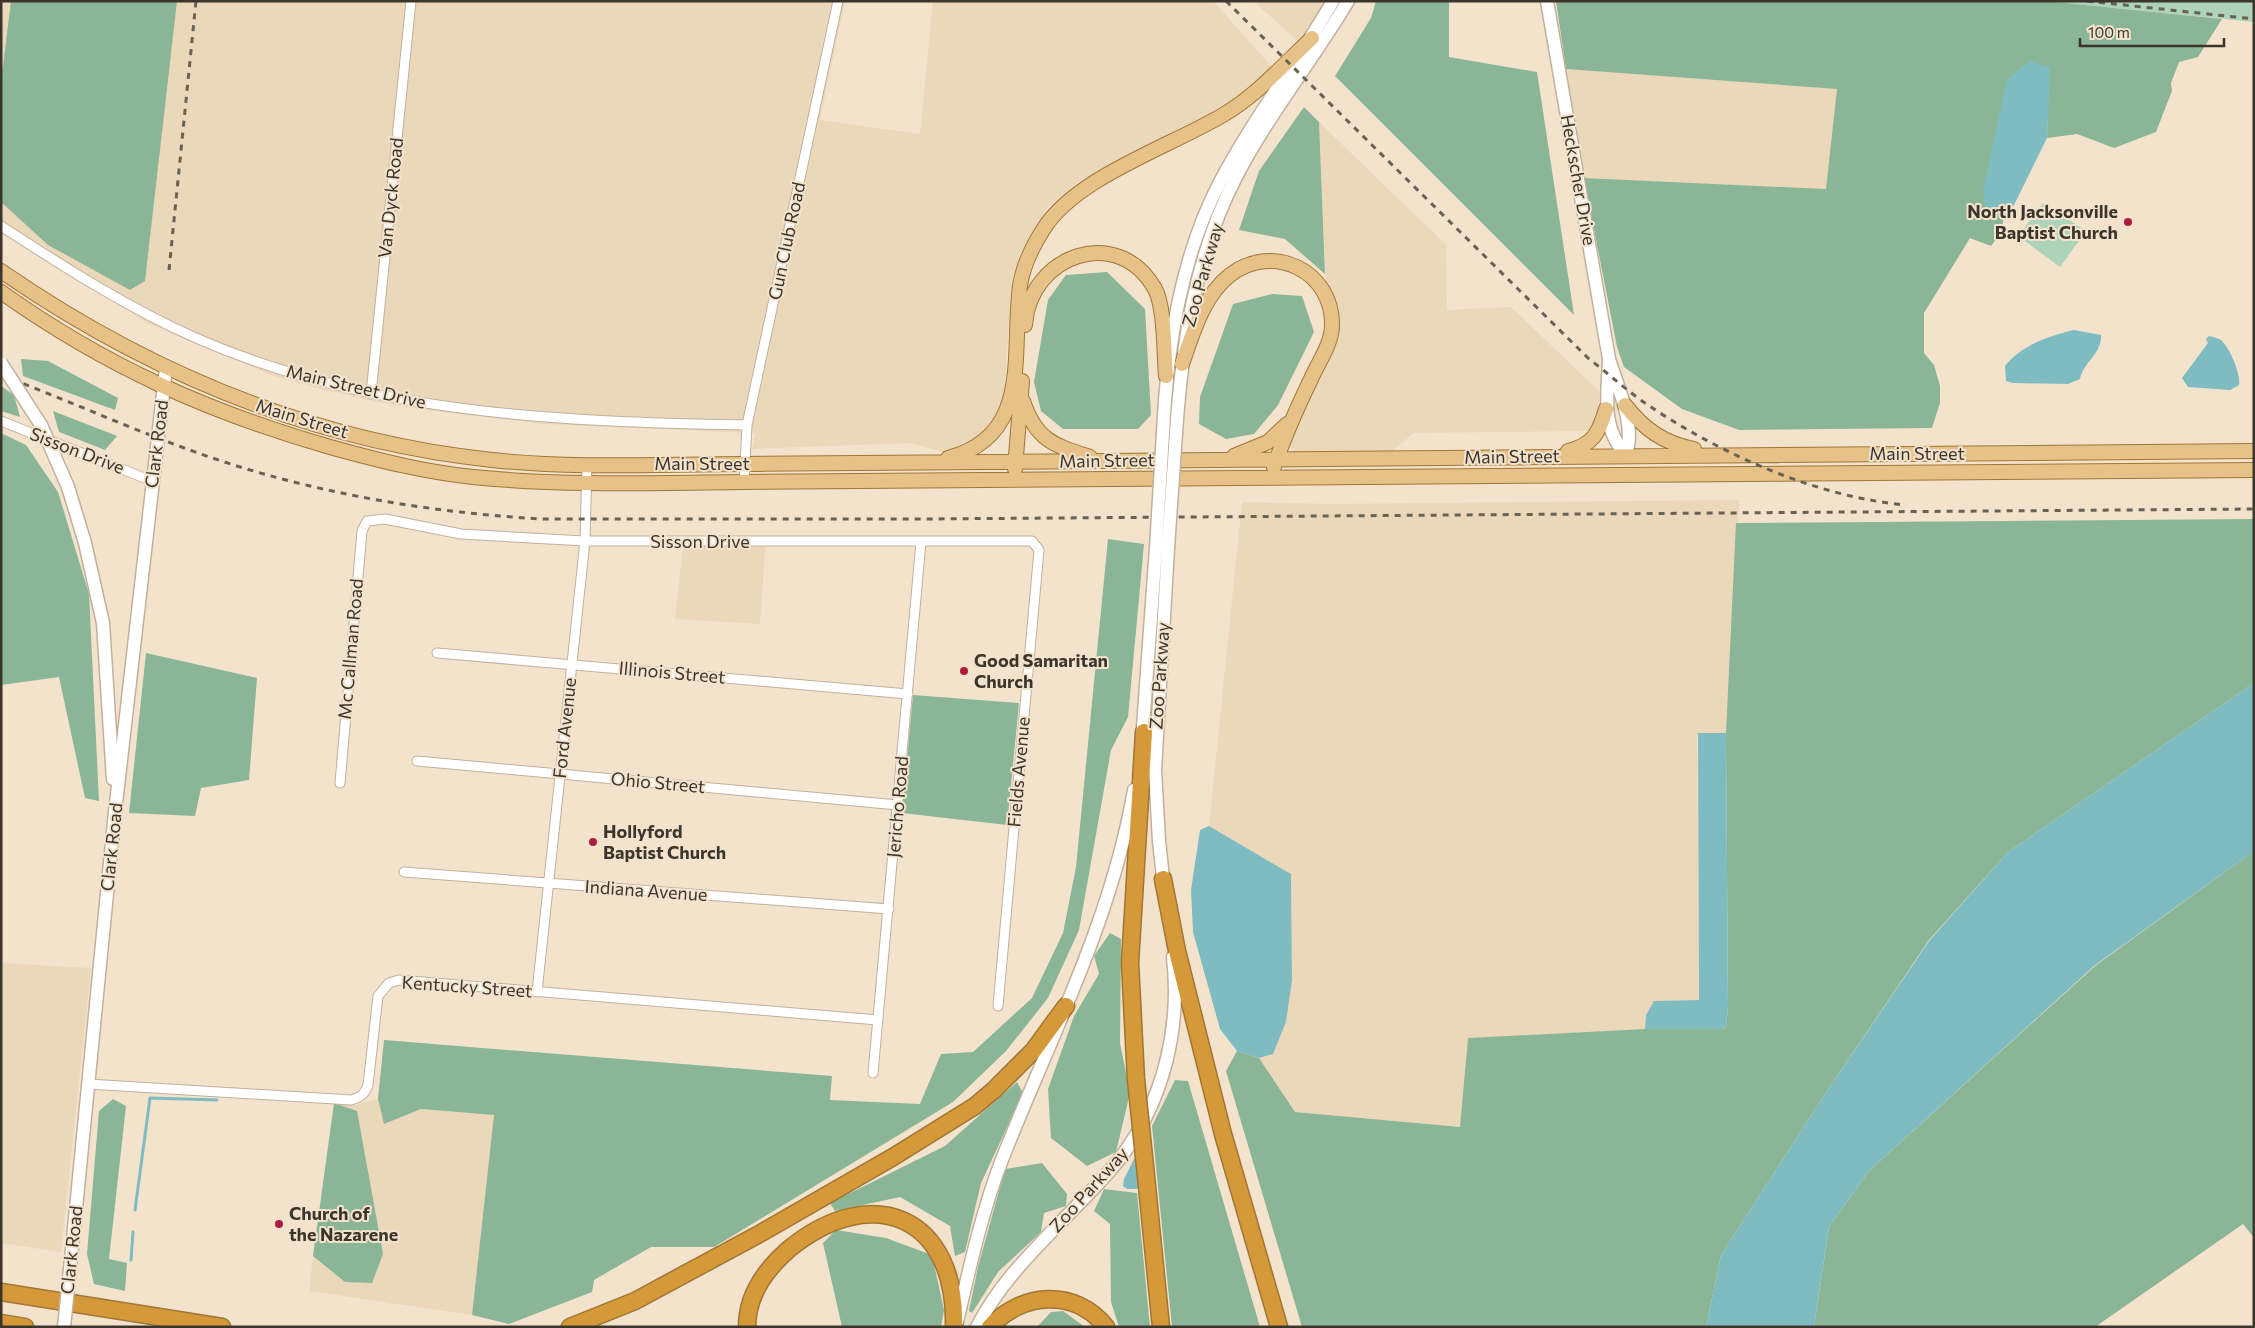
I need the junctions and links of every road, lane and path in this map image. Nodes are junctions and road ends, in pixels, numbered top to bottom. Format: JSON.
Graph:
{"nodes":[{"id":1,"x":411,"y":1,"type":"edge"},
{"id":2,"x":838,"y":1,"type":"edge"},
{"id":3,"x":1333,"y":1,"type":"edge"},
{"id":4,"x":1348,"y":1,"type":"edge"},
{"id":5,"x":1547,"y":1,"type":"edge"},
{"id":6,"x":1312,"y":38,"type":"junction"},
{"id":7,"x":1,"y":226,"type":"edge"},
{"id":8,"x":1,"y":271,"type":"edge"},
{"id":9,"x":1,"y":292,"type":"edge"},
{"id":10,"x":1609,"y":359,"type":"junction"},
{"id":11,"x":1,"y":363,"type":"edge"},
{"id":12,"x":1182,"y":364,"type":"junction"},
{"id":13,"x":166,"y":368,"type":"junction"},
{"id":14,"x":1166,"y":376,"type":"junction"},
{"id":15,"x":163,"y":387,"type":"junction"},
{"id":16,"x":1017,"y":391,"type":"junction"},
{"id":17,"x":371,"y":394,"type":"junction"},
{"id":18,"x":1624,"y":405,"type":"junction"},
{"id":19,"x":1606,"y":409,"type":"junction"},
{"id":20,"x":1292,"y":420,"type":"junction"},
{"id":21,"x":1,"y":422,"type":"edge"},
{"id":22,"x":746,"y":425,"type":"junction"},
{"id":23,"x":1169,"y":433,"type":"junction"},
{"id":24,"x":2254,"y":451,"type":"edge"},
{"id":25,"x":1951,"y":453,"type":"junction"},
{"id":26,"x":1626,"y":455,"type":"junction"},
{"id":27,"x":1721,"y":455,"type":"junction"},
{"id":28,"x":1543,"y":456,"type":"junction"},
{"id":29,"x":1277,"y":459,"type":"junction"},
{"id":30,"x":1226,"y":460,"type":"junction"},
{"id":31,"x":1101,"y":461,"type":"junction"},
{"id":32,"x":929,"y":462,"type":"junction"},
{"id":33,"x":1011,"y":462,"type":"junction"},
{"id":34,"x":587,"y":464,"type":"junction"},
{"id":35,"x":744,"y":464,"type":"junction"},
{"id":36,"x":2254,"y":470,"type":"edge"},
{"id":37,"x":1951,"y":473,"type":"junction"},
{"id":38,"x":1601,"y":475,"type":"junction"},
{"id":39,"x":1657,"y":475,"type":"junction"},
{"id":40,"x":1271,"y":477,"type":"junction"},
{"id":41,"x":1010,"y":480,"type":"junction"},
{"id":42,"x":152,"y":481,"type":"junction"},
{"id":43,"x":744,"y":482,"type":"junction"},
{"id":44,"x":586,"y":483,"type":"junction"},
{"id":45,"x":370,"y":519,"type":"joint"},
{"id":46,"x":586,"y":541,"type":"junction"},
{"id":47,"x":1032,"y":541,"type":"joint"},
{"id":48,"x":921,"y":542,"type":"junction"},
{"id":49,"x":1162,"y":548,"type":"junction"},
{"id":50,"x":437,"y":653,"type":"dead end"},
{"id":51,"x":572,"y":664,"type":"junction"},
{"id":52,"x":908,"y":694,"type":"junction"},
{"id":53,"x":1144,"y":732,"type":"junction"},
{"id":54,"x":417,"y":761,"type":"dead end"},
{"id":55,"x":560,"y":774,"type":"junction"},
{"id":56,"x":340,"y":782,"type":"dead end"},
{"id":57,"x":898,"y":805,"type":"junction"},
{"id":58,"x":116,"y":812,"type":"junction"},
{"id":59,"x":404,"y":872,"type":"dead end"},
{"id":60,"x":1164,"y":879,"type":"junction"},
{"id":61,"x":549,"y":883,"type":"junction"},
{"id":62,"x":889,"y":909,"type":"junction"},
{"id":63,"x":537,"y":992,"type":"junction"},
{"id":64,"x":998,"y":1006,"type":"dead end"},
{"id":65,"x":1066,"y":1006,"type":"junction"},
{"id":66,"x":878,"y":1020,"type":"junction"},
{"id":67,"x":873,"y":1072,"type":"dead end"},
{"id":68,"x":88,"y":1084,"type":"junction"},
{"id":69,"x":1,"y":1292,"type":"edge"},
{"id":70,"x":1,"y":1323,"type":"edge"},
{"id":71,"x":25,"y":1327,"type":"edge"},
{"id":72,"x":64,"y":1327,"type":"edge"},
{"id":73,"x":222,"y":1327,"type":"edge"},
{"id":74,"x":570,"y":1327,"type":"edge"},
{"id":75,"x":747,"y":1327,"type":"edge"},
{"id":76,"x":955,"y":1327,"type":"edge"},
{"id":77,"x":977,"y":1327,"type":"edge"},
{"id":78,"x":990,"y":1327,"type":"edge"},
{"id":79,"x":1106,"y":1327,"type":"edge"},
{"id":80,"x":1161,"y":1327,"type":"edge"},
{"id":81,"x":1279,"y":1327,"type":"edge"}],
"edges":[{"from":1,"to":17,"type":"street","name":"Van Dyck Road"},
{"from":2,"to":22,"type":"street","name":"Gun Club Road"},
{"from":3,"to":6,"type":"main road","name":"Zoo Parkway"},
{"from":4,"to":12,"type":"main road","name":"Zoo Parkway"},
{"from":5,"to":10,"type":"main road","name":"Heckscher Drive"},
{"from":6,"to":14,"type":"main road","name":"Zoo Parkway"},
{"from":6,"to":16,"type":"main road"},
{"from":7,"to":17,"type":"street","name":"Main Street Drive"},
{"from":8,"to":13,"type":"main road","name":"Main Street"},
{"from":9,"to":15,"type":"main road","name":"Main Street"},
{"from":10,"to":18,"type":"main road","name":"Heckscher Drive"},
{"from":10,"to":19,"type":"main road","name":"Heckscher Drive"},
{"from":11,"to":58,"type":"main road","bridge":true},
{"from":12,"to":20,"type":"main road"},
{"from":12,"to":23,"type":"main road","name":"Zoo Parkway"},
{"from":13,"to":15,"type":"main road","name":"Clark Road"},
{"from":13,"to":34,"type":"main road","name":"Main Street"},
{"from":14,"to":16,"type":"main road"},
{"from":14,"to":23,"type":"main road","name":"Zoo Parkway"},
{"from":15,"to":42,"type":"main road","name":"Clark Road"},
{"from":15,"to":44,"type":"main road","name":"Main Street"},
{"from":16,"to":31,"type":"main road"},
{"from":16,"to":32,"type":"main road"},
{"from":16,"to":33,"type":"main road"},
{"from":17,"to":22,"type":"street","name":"Main Street Drive"},
{"from":18,"to":26,"type":"main road","name":"Heckscher Drive"},
{"from":18,"to":27,"type":"main road"},
{"from":19,"to":26,"type":"main road","name":"Heckscher Drive"},
{"from":19,"to":28,"type":"main road"},
{"from":20,"to":29,"type":"main road"},
{"from":20,"to":30,"type":"main road"},
{"from":21,"to":42,"type":"street","name":"Sisson Drive"},
{"from":22,"to":35,"type":"street","name":"Gun Club Road"},
{"from":23,"to":49,"type":"main road","name":"Zoo Parkway","bridge":true},
{"from":24,"to":25,"type":"main road","name":"Main Street"},
{"from":25,"to":27,"type":"main road","name":"Main Street"},
{"from":25,"to":37,"type":"main road"},
{"from":26,"to":27,"type":"main road","name":"Main Street"},
{"from":26,"to":28,"type":"main road","name":"Main Street"},
{"from":26,"to":38,"type":"main road"},
{"from":26,"to":39,"type":"main road"},
{"from":28,"to":29,"type":"main road","name":"Main Street"},
{"from":29,"to":30,"type":"main road","name":"Main Street"},
{"from":29,"to":40,"type":"main road"},
{"from":30,"to":31,"type":"main road","name":"Main Street"},
{"from":31,"to":33,"type":"main road","name":"Main Street"},
{"from":32,"to":33,"type":"main road","name":"Main Street"},
{"from":32,"to":35,"type":"main road","name":"Main Street"},
{"from":33,"to":41,"type":"main road"},
{"from":34,"to":35,"type":"main road","name":"Main Street"},
{"from":34,"to":44,"type":"street","name":"Ford Avenue"},
{"from":35,"to":43,"type":"street","name":"Gun Club Road"},
{"from":36,"to":37,"type":"main road","name":"Main Street"},
{"from":37,"to":39,"type":"main road","name":"Main Street"},
{"from":38,"to":39,"type":"main road","name":"Main Street"},
{"from":38,"to":40,"type":"main road","name":"Main Street"},
{"from":40,"to":41,"type":"main road","name":"Main Street"},
{"from":41,"to":43,"type":"main road","name":"Main Street"},
{"from":42,"to":58,"type":"main road","name":"Clark Road"},
{"from":43,"to":44,"type":"main road","name":"Main Street"},
{"from":44,"to":46,"type":"street","name":"Ford Avenue"},
{"from":45,"to":46,"type":"street","name":"Sisson Drive"},
{"from":45,"to":56,"type":"street","name":"Mc Callman Road"},
{"from":46,"to":48,"type":"street","name":"Sisson Drive"},
{"from":46,"to":51,"type":"street","name":"Ford Avenue"},
{"from":47,"to":48,"type":"street","name":"Sisson Drive"},
{"from":47,"to":64,"type":"street","name":"Fields Avenue"},
{"from":48,"to":52,"type":"street","name":"Jericho Road"},
{"from":49,"to":53,"type":"main road","name":"Zoo Parkway"},
{"from":49,"to":60,"type":"main road","name":"Zoo Parkway"},
{"from":50,"to":51,"type":"street","name":"Illinois Street"},
{"from":51,"to":52,"type":"street","name":"Illinois Street"},
{"from":51,"to":55,"type":"street","name":"Ford Avenue"},
{"from":52,"to":57,"type":"street","name":"Jericho Road"},
{"from":53,"to":65,"type":"main road","name":"Zoo Parkway"},
{"from":53,"to":80,"type":"highway","bridge":true},
{"from":54,"to":55,"type":"street","name":"Ohio Street"},
{"from":55,"to":57,"type":"street","name":"Ohio Street"},
{"from":55,"to":61,"type":"street","name":"Ford Avenue"},
{"from":57,"to":62,"type":"street","name":"Jericho Road"},
{"from":58,"to":68,"type":"main road","name":"Clark Road"},
{"from":59,"to":61,"type":"street","name":"Indiana Avenue"},
{"from":60,"to":77,"type":"main road","name":"Zoo Parkway"},
{"from":60,"to":81,"type":"highway"},
{"from":61,"to":62,"type":"street","name":"Indiana Avenue"},
{"from":61,"to":63,"type":"street","name":"Ford Avenue"},
{"from":62,"to":66,"type":"street","name":"Jericho Road"},
{"from":63,"to":66,"type":"street","name":"Kentucky Street"},
{"from":63,"to":68,"type":"street","name":"Kentucky Street"},
{"from":65,"to":74,"type":"highway"},
{"from":65,"to":76,"type":"main road","name":"Zoo Parkway"},
{"from":66,"to":67,"type":"street","name":"Jericho Road"},
{"from":68,"to":72,"type":"main road","name":"Clark Road","bridge":true},
{"from":69,"to":73,"type":"highway"},
{"from":70,"to":71,"type":"highway"},
{"from":75,"to":76,"type":"highway"},
{"from":78,"to":79,"type":"highway"}]}
